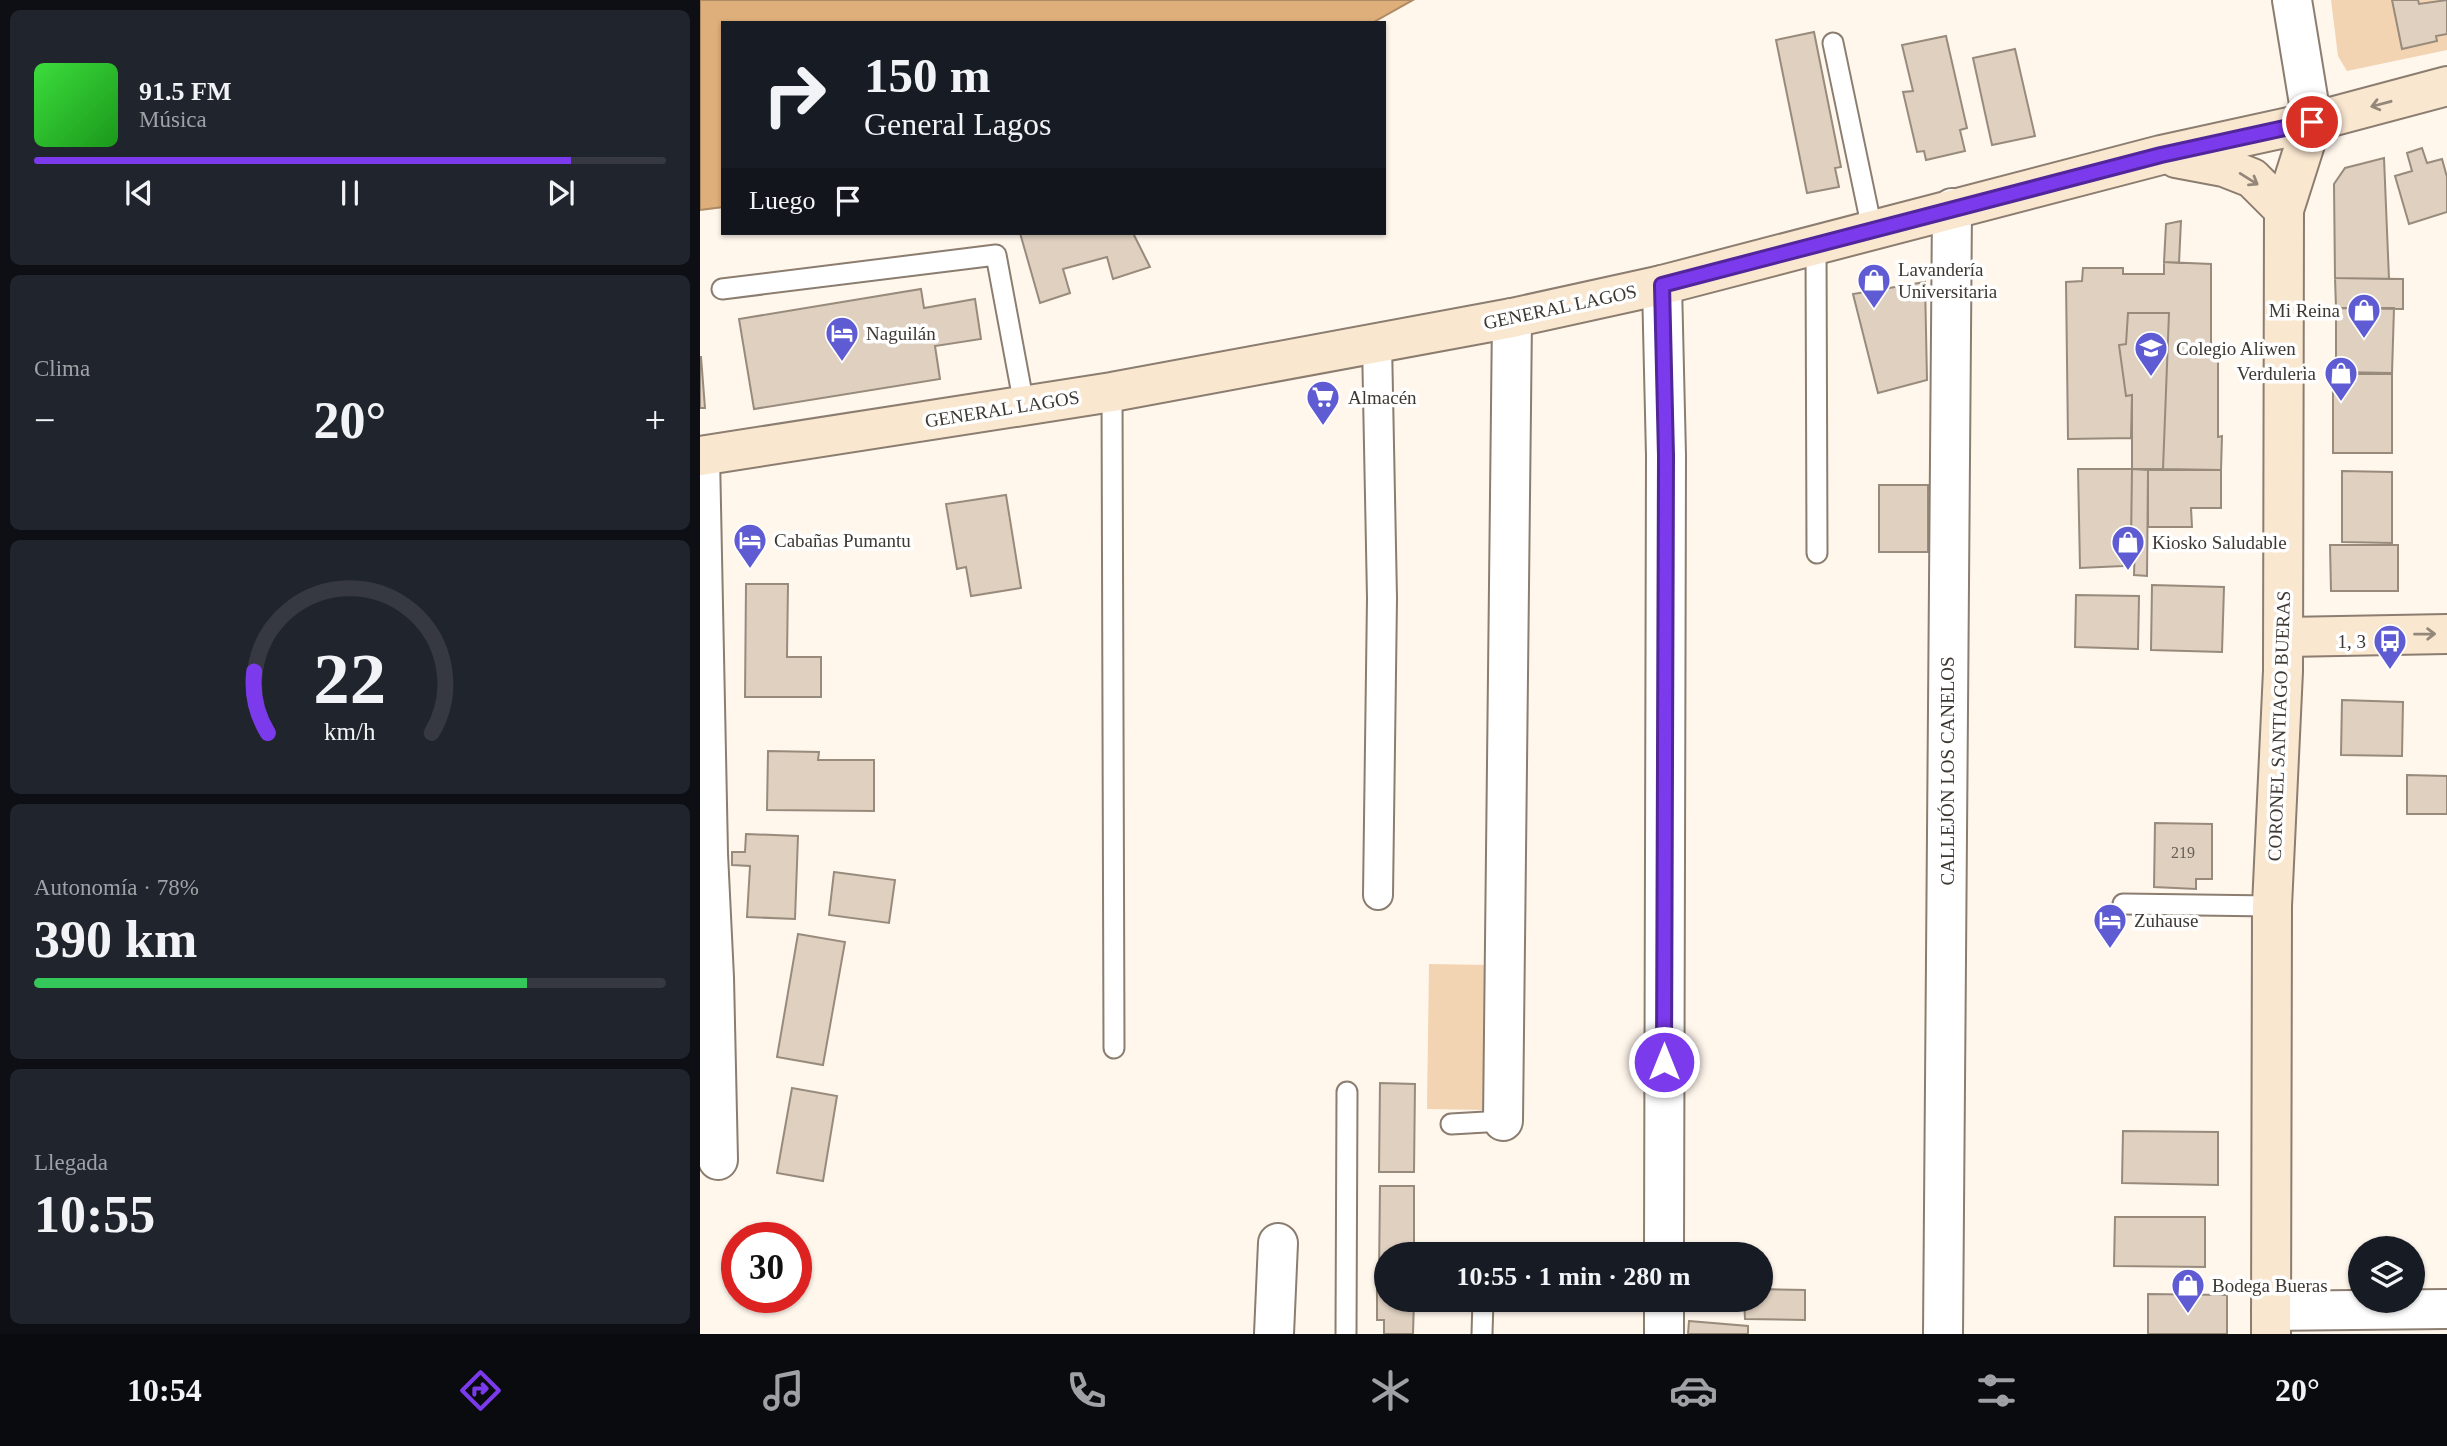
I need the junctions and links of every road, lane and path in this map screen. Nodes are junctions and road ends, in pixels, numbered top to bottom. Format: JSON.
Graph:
{"nodes":[{"id":1,"x":2292,"y":0,"type":"edge"},
{"id":2,"x":1833,"y":43,"type":"dead end"},
{"id":3,"x":2447,"y":86,"type":"edge"},
{"id":4,"x":2312,"y":122,"type":"junction"},
{"id":5,"x":2161,"y":155,"type":"junction"},
{"id":6,"x":1952,"y":208,"type":"junction"},
{"id":7,"x":2284,"y":210,"type":"junction"},
{"id":8,"x":1872,"y":229,"type":"junction"},
{"id":9,"x":1816,"y":244,"type":"junction"},
{"id":10,"x":1662,"y":285,"type":"junction"},
{"id":11,"x":722,"y":289,"type":"dead end"},
{"id":12,"x":1512,"y":318,"type":"junction"},
{"id":13,"x":1377,"y":343,"type":"junction"},
{"id":14,"x":1112,"y":392,"type":"junction"},
{"id":15,"x":1024,"y":405,"type":"junction"},
{"id":16,"x":700,"y":456,"type":"edge"},
{"id":17,"x":1817,"y":553,"type":"dead end"},
{"id":18,"x":2447,"y":634,"type":"edge"},
{"id":19,"x":2284,"y":637,"type":"junction"},
{"id":20,"x":704,"y":854,"type":"edge"},
{"id":21,"x":1378,"y":895,"type":"dead end"},
{"id":22,"x":2123,"y":904,"type":"dead end"},
{"id":23,"x":2272,"y":906,"type":"junction"},
{"id":24,"x":707,"y":980,"type":"edge"},
{"id":25,"x":1114,"y":1048,"type":"dead end"},
{"id":26,"x":1347,"y":1092,"type":"dead end"},
{"id":27,"x":1503,"y":1121,"type":"joint"},
{"id":28,"x":1451,"y":1124,"type":"dead end"},
{"id":29,"x":718,"y":1160,"type":"dead end"},
{"id":30,"x":1664,"y":1242,"type":"edge"},
{"id":31,"x":1278,"y":1243,"type":"dead end"},
{"id":32,"x":2447,"y":1310,"type":"edge"},
{"id":33,"x":1483,"y":1312,"type":"edge"},
{"id":34,"x":1664,"y":1312,"type":"edge"},
{"id":35,"x":2271,"y":1322,"type":"edge"},
{"id":36,"x":1274,"y":1334,"type":"edge"},
{"id":37,"x":1346,"y":1334,"type":"edge"},
{"id":38,"x":1482,"y":1334,"type":"edge"},
{"id":39,"x":1664,"y":1334,"type":"edge"},
{"id":40,"x":1943,"y":1334,"type":"edge"}],
"edges":[{"from":1,"to":4,"type":"street"},
{"from":2,"to":8,"type":"lane"},
{"from":3,"to":4,"type":"main road","name":"GENERAL LAGOS","one_way":true},
{"from":4,"to":5,"type":"main road","name":"GENERAL LAGOS"},
{"from":4,"to":7,"type":"main road","name":"CORONEL SANTIAGO BUERAS"},
{"from":5,"to":6,"type":"main road","name":"GENERAL LAGOS"},
{"from":5,"to":7,"type":"main road","one_way":true},
{"from":6,"to":8,"type":"main road","name":"GENERAL LAGOS"},
{"from":6,"to":40,"type":"street","name":"CALLEJÓN LOS CANELOS"},
{"from":7,"to":19,"type":"main road","name":"CORONEL SANTIAGO BUERAS"},
{"from":8,"to":9,"type":"main road","name":"GENERAL LAGOS"},
{"from":9,"to":10,"type":"main road","name":"GENERAL LAGOS"},
{"from":9,"to":17,"type":"lane"},
{"from":10,"to":12,"type":"main road","name":"GENERAL LAGOS"},
{"from":10,"to":30,"type":"street"},
{"from":11,"to":15,"type":"lane"},
{"from":12,"to":13,"type":"main road","name":"GENERAL LAGOS"},
{"from":12,"to":27,"type":"street"},
{"from":13,"to":14,"type":"main road","name":"GENERAL LAGOS"},
{"from":13,"to":21,"type":"street"},
{"from":14,"to":15,"type":"main road","name":"GENERAL LAGOS"},
{"from":14,"to":25,"type":"lane"},
{"from":15,"to":16,"type":"main road","name":"GENERAL LAGOS"},
{"from":16,"to":20,"type":"street"},
{"from":19,"to":18,"type":"main road","one_way":true},
{"from":19,"to":23,"type":"main road","name":"CORONEL SANTIAGO BUERAS"},
{"from":20,"to":24,"type":"street"},
{"from":22,"to":23,"type":"lane"},
{"from":23,"to":35,"type":"main road","name":"CORONEL SANTIAGO BUERAS"},
{"from":24,"to":29,"type":"street"},
{"from":26,"to":37,"type":"lane"},
{"from":27,"to":28,"type":"lane"},
{"from":31,"to":36,"type":"street"},
{"from":32,"to":35,"type":"street"},
{"from":33,"to":38,"type":"lane"},
{"from":34,"to":39,"type":"street"}]}
